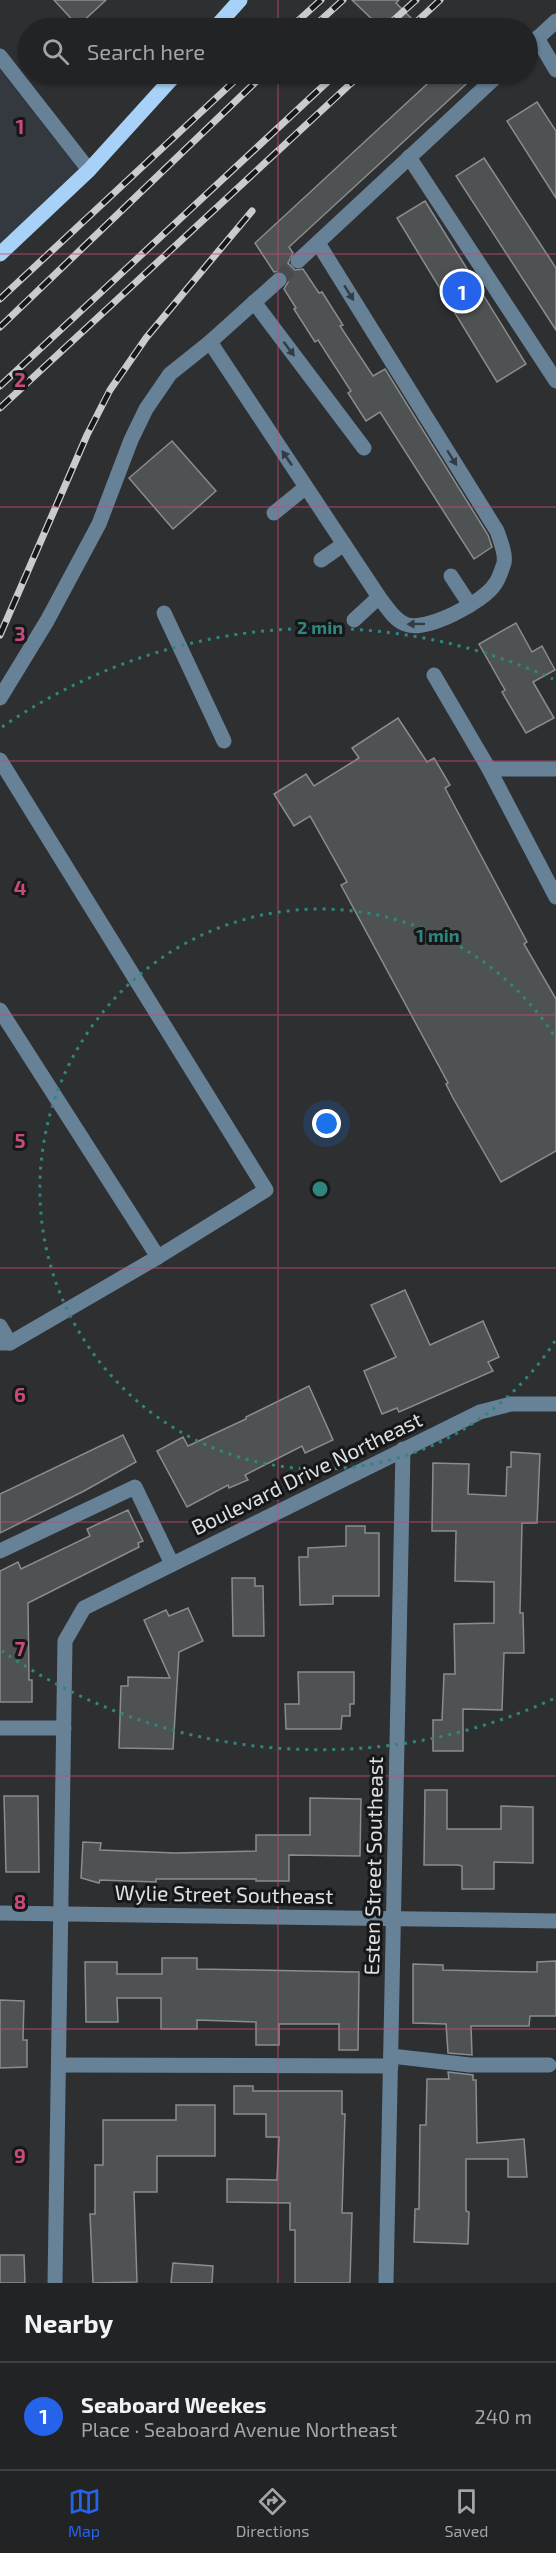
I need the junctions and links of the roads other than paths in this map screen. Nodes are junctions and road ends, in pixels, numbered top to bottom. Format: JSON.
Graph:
{"nodes":[{"id":1,"x":240,"y":0,"type":"edge"},
{"id":2,"x":224,"y":18,"type":"edge"},
{"id":3,"x":556,"y":21,"type":"edge"},
{"id":4,"x":538,"y":38,"type":"edge"},
{"id":5,"x":538,"y":50,"type":"edge"},
{"id":6,"x":0,"y":56,"type":"edge"},
{"id":7,"x":556,"y":70,"type":"edge"},
{"id":8,"x":18,"y":79,"type":"edge"},
{"id":9,"x":22,"y":84,"type":"edge"},
{"id":10,"x":167,"y":84,"type":"edge"},
{"id":11,"x":488,"y":84,"type":"edge"},
{"id":12,"x":410,"y":158,"type":"junction"},
{"id":13,"x":89,"y":170,"type":"junction"},
{"id":14,"x":318,"y":243,"type":"junction"},
{"id":15,"x":0,"y":254,"type":"edge"},
{"id":16,"x":298,"y":261,"type":"tunnel mouth"},
{"id":17,"x":279,"y":280,"type":"tunnel mouth"},
{"id":18,"x":254,"y":302,"type":"junction"},
{"id":19,"x":210,"y":342,"type":"junction"},
{"id":20,"x":556,"y":381,"type":"edge"},
{"id":21,"x":364,"y":448,"type":"dead end"},
{"id":22,"x":306,"y":488,"type":"junction"},
{"id":23,"x":274,"y":513,"type":"dead end"},
{"id":24,"x":344,"y":544,"type":"junction"},
{"id":25,"x":321,"y":560,"type":"dead end"},
{"id":26,"x":451,"y":576,"type":"dead end"},
{"id":27,"x":379,"y":597,"type":"junction"},
{"id":28,"x":470,"y":605,"type":"junction"},
{"id":29,"x":164,"y":613,"type":"dead end"},
{"id":30,"x":354,"y":620,"type":"dead end"},
{"id":31,"x":434,"y":675,"type":"dead end"},
{"id":32,"x":0,"y":698,"type":"edge"},
{"id":33,"x":224,"y":741,"type":"dead end"},
{"id":34,"x":0,"y":760,"type":"edge"},
{"id":35,"x":489,"y":769,"type":"junction"},
{"id":36,"x":556,"y":769,"type":"edge"},
{"id":37,"x":556,"y":897,"type":"edge"},
{"id":38,"x":0,"y":1010,"type":"edge"},
{"id":39,"x":158,"y":1257,"type":"junction"},
{"id":40,"x":0,"y":1326,"type":"edge"},
{"id":41,"x":5,"y":1343,"type":"edge"},
{"id":42,"x":556,"y":1404,"type":"edge"},
{"id":43,"x":403,"y":1449,"type":"junction"},
{"id":44,"x":0,"y":1551,"type":"edge"},
{"id":45,"x":172,"y":1564,"type":"junction"},
{"id":46,"x":0,"y":1728,"type":"edge"},
{"id":47,"x":64,"y":1728,"type":"junction"},
{"id":48,"x":0,"y":1913,"type":"edge"},
{"id":49,"x":62,"y":1914,"type":"junction"},
{"id":50,"x":394,"y":1918,"type":"junction"},
{"id":51,"x":556,"y":1921,"type":"edge"},
{"id":52,"x":391,"y":2061,"type":"junction"},
{"id":53,"x":549,"y":2065,"type":"dead end"},
{"id":54,"x":59,"y":2066,"type":"junction"},
{"id":55,"x":55,"y":2283,"type":"edge"},
{"id":56,"x":386,"y":2283,"type":"edge"}],
"edges":[{"from":1,"to":2,"type":"main road"},
{"from":3,"to":4,"type":"street"},
{"from":5,"to":7,"type":"street"},
{"from":6,"to":8,"type":"street"},
{"from":9,"to":13,"type":"street"},
{"from":10,"to":13,"type":"main road"},
{"from":11,"to":12,"type":"street"},
{"from":12,"to":14,"type":"street"},
{"from":12,"to":20,"type":"street"},
{"from":13,"to":15,"type":"main road"},
{"from":14,"to":16,"type":"street"},
{"from":14,"to":28,"type":"street","one_way":true},
{"from":17,"to":18,"type":"street"},
{"from":18,"to":19,"type":"street"},
{"from":18,"to":21,"type":"street","one_way":true},
{"from":22,"to":19,"type":"street","one_way":true},
{"from":19,"to":32,"type":"street"},
{"from":22,"to":23,"type":"street"},
{"from":22,"to":24,"type":"street"},
{"from":24,"to":25,"type":"street"},
{"from":24,"to":27,"type":"street"},
{"from":26,"to":28,"type":"street"},
{"from":28,"to":27,"type":"street","one_way":true},
{"from":27,"to":30,"type":"street"},
{"from":29,"to":33,"type":"street"},
{"from":31,"to":35,"type":"street"},
{"from":34,"to":39,"type":"street"},
{"from":35,"to":36,"type":"street"},
{"from":35,"to":37,"type":"street"},
{"from":38,"to":39,"type":"street"},
{"from":39,"to":41,"type":"street"},
{"from":40,"to":41,"type":"street"},
{"from":42,"to":43,"type":"street","name":"Boulevard Drive Northeast"},
{"from":43,"to":45,"type":"street","name":"Boulevard Drive Northeast"},
{"from":43,"to":50,"type":"street","name":"Esten Street Southeast"},
{"from":44,"to":45,"type":"street"},
{"from":45,"to":47,"type":"street","name":"Boulevard Drive Northeast"},
{"from":46,"to":47,"type":"street"},
{"from":47,"to":49,"type":"street"},
{"from":48,"to":49,"type":"street","name":"Wylie Street Southeast"},
{"from":49,"to":50,"type":"street","name":"Wylie Street Southeast"},
{"from":49,"to":54,"type":"street"},
{"from":50,"to":51,"type":"street","name":"Wylie Street Southeast"},
{"from":50,"to":52,"type":"street","name":"Esten Street Southeast"},
{"from":52,"to":53,"type":"street"},
{"from":52,"to":54,"type":"street"},
{"from":52,"to":56,"type":"street","name":"Esten Street Southeast"},
{"from":54,"to":55,"type":"street"}]}
